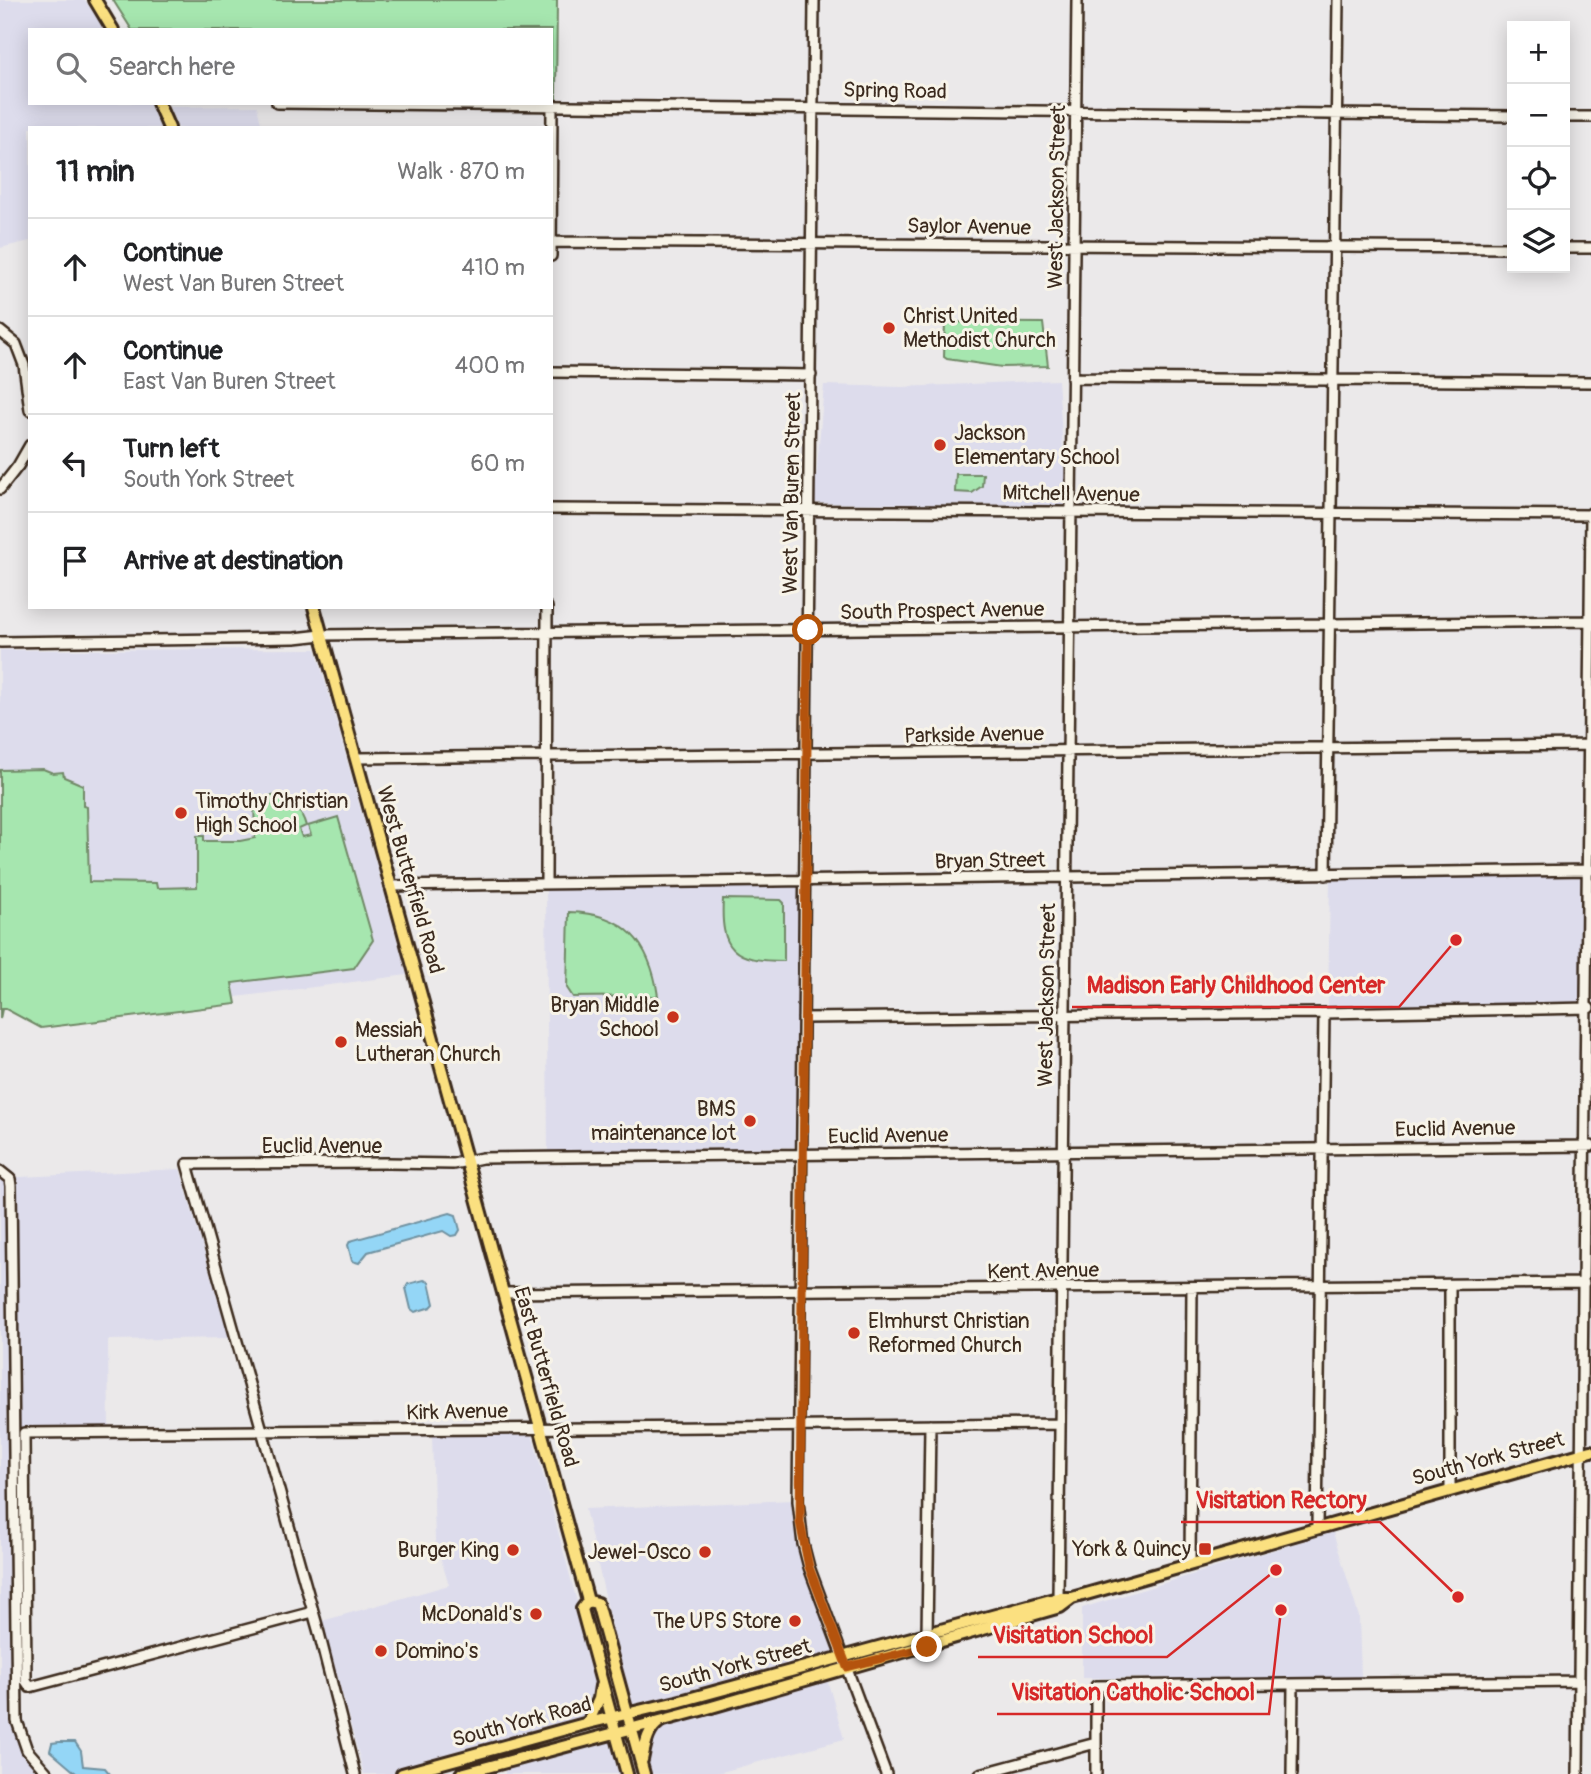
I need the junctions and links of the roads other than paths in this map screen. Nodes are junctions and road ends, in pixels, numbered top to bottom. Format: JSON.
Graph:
{"nodes":[{"id":1,"x":95,"y":0,"type":"edge"},
{"id":2,"x":814,"y":0,"type":"edge"},
{"id":3,"x":1077,"y":0,"type":"edge"},
{"id":4,"x":1338,"y":0,"type":"edge"},
{"id":5,"x":112,"y":28,"type":"edge"},
{"id":6,"x":159,"y":105,"type":"edge"},
{"id":7,"x":460,"y":105,"type":"edge"},
{"id":8,"x":552,"y":106,"type":"junction"},
{"id":9,"x":813,"y":107,"type":"junction"},
{"id":10,"x":1075,"y":111,"type":"junction"},
{"id":11,"x":1336,"y":115,"type":"junction"},
{"id":12,"x":1507,"y":116,"type":"edge"},
{"id":13,"x":1570,"y":117,"type":"edge"},
{"id":14,"x":1591,"y":117,"type":"edge"},
{"id":15,"x":168,"y":126,"type":"edge"},
{"id":16,"x":552,"y":126,"type":"edge"},
{"id":17,"x":553,"y":242,"type":"edge"},
{"id":18,"x":812,"y":242,"type":"junction"},
{"id":19,"x":1074,"y":245,"type":"junction"},
{"id":20,"x":1334,"y":246,"type":"junction"},
{"id":21,"x":1507,"y":248,"type":"edge"},
{"id":22,"x":1570,"y":248,"type":"edge"},
{"id":23,"x":1591,"y":248,"type":"edge"},
{"id":24,"x":0,"y":331,"type":"edge"},
{"id":25,"x":553,"y":372,"type":"edge"},
{"id":26,"x":811,"y":375,"type":"junction"},
{"id":27,"x":1072,"y":378,"type":"junction"},
{"id":28,"x":1333,"y":379,"type":"junction"},
{"id":29,"x":1591,"y":382,"type":"edge"},
{"id":30,"x":28,"y":391,"type":"edge"},
{"id":31,"x":28,"y":448,"type":"edge"},
{"id":32,"x":0,"y":489,"type":"edge"},
{"id":33,"x":553,"y":509,"type":"edge"},
{"id":34,"x":809,"y":509,"type":"junction"},
{"id":35,"x":1071,"y":512,"type":"junction"},
{"id":36,"x":1331,"y":514,"type":"junction"},
{"id":37,"x":1591,"y":514,"type":"edge"},
{"id":38,"x":315,"y":609,"type":"edge"},
{"id":39,"x":547,"y":609,"type":"edge"},
{"id":40,"x":1590,"y":621,"type":"edge"},
{"id":41,"x":1329,"y":624,"type":"junction"},
{"id":42,"x":1069,"y":627,"type":"junction"},
{"id":43,"x":808,"y":630,"type":"junction"},
{"id":44,"x":546,"y":633,"type":"junction"},
{"id":45,"x":322,"y":635,"type":"junction"},
{"id":46,"x":0,"y":642,"type":"edge"},
{"id":47,"x":1590,"y":745,"type":"edge"},
{"id":48,"x":1328,"y":748,"type":"junction"},
{"id":49,"x":1068,"y":751,"type":"junction"},
{"id":50,"x":806,"y":754,"type":"junction"},
{"id":51,"x":545,"y":757,"type":"junction"},
{"id":52,"x":357,"y":758,"type":"junction"},
{"id":53,"x":1589,"y":870,"type":"edge"},
{"id":54,"x":1326,"y":875,"type":"junction"},
{"id":55,"x":1066,"y":878,"type":"junction"},
{"id":56,"x":805,"y":881,"type":"junction"},
{"id":57,"x":546,"y":883,"type":"junction"},
{"id":58,"x":390,"y":886,"type":"junction"},
{"id":59,"x":1588,"y":1008,"type":"edge"},
{"id":60,"x":1324,"y":1013,"type":"junction"},
{"id":61,"x":1065,"y":1016,"type":"junction"},
{"id":62,"x":803,"y":1018,"type":"junction"},
{"id":63,"x":1588,"y":1146,"type":"edge"},
{"id":64,"x":1323,"y":1148,"type":"junction"},
{"id":65,"x":1063,"y":1151,"type":"junction"},
{"id":66,"x":803,"y":1154,"type":"junction"},
{"id":67,"x":468,"y":1162,"type":"junction"},
{"id":68,"x":3,"y":1173,"type":"edge"},
{"id":69,"x":1584,"y":1283,"type":"junction"},
{"id":70,"x":1450,"y":1284,"type":"junction"},
{"id":71,"x":1321,"y":1286,"type":"junction"},
{"id":72,"x":1192,"y":1287,"type":"junction"},
{"id":73,"x":1061,"y":1288,"type":"junction"},
{"id":74,"x":801,"y":1291,"type":"junction"},
{"id":75,"x":503,"y":1293,"type":"junction"},
{"id":76,"x":1059,"y":1424,"type":"junction"},
{"id":77,"x":930,"y":1425,"type":"junction"},
{"id":78,"x":799,"y":1426,"type":"junction"},
{"id":79,"x":541,"y":1429,"type":"junction"},
{"id":80,"x":262,"y":1431,"type":"junction"},
{"id":81,"x":1586,"y":1452,"type":"edge"},
{"id":82,"x":1450,"y":1489,"type":"junction"},
{"id":83,"x":1317,"y":1527,"type":"junction"},
{"id":84,"x":1190,"y":1564,"type":"junction"},
{"id":85,"x":1058,"y":1598,"type":"junction"},
{"id":86,"x":1072,"y":1598,"type":"junction"},
{"id":87,"x":589,"y":1601,"type":"junction"},
{"id":88,"x":313,"y":1612,"type":"junction"},
{"id":89,"x":927,"y":1635,"type":"junction"},
{"id":90,"x":843,"y":1656,"type":"junction"},
{"id":91,"x":847,"y":1667,"type":"junction"},
{"id":92,"x":1579,"y":1667,"type":"junction"},
{"id":93,"x":1591,"y":1667,"type":"edge"},
{"id":94,"x":1579,"y":1681,"type":"junction"},
{"id":95,"x":602,"y":1683,"type":"junction"},
{"id":96,"x":1293,"y":1685,"type":"junction"},
{"id":97,"x":628,"y":1714,"type":"junction"},
{"id":98,"x":611,"y":1718,"type":"junction"},
{"id":99,"x":662,"y":1720,"type":"junction"},
{"id":100,"x":587,"y":1723,"type":"junction"},
{"id":101,"x":631,"y":1728,"type":"junction"},
{"id":102,"x":615,"y":1733,"type":"junction"},
{"id":103,"x":1096,"y":1743,"type":"junction"},
{"id":104,"x":642,"y":1768,"type":"edge"},
{"id":105,"x":48,"y":1774,"type":"edge"},
{"id":106,"x":355,"y":1774,"type":"edge"},
{"id":107,"x":402,"y":1774,"type":"edge"},
{"id":108,"x":461,"y":1774,"type":"edge"},
{"id":109,"x":627,"y":1774,"type":"edge"},
{"id":110,"x":886,"y":1774,"type":"edge"},
{"id":111,"x":980,"y":1774,"type":"edge"},
{"id":112,"x":1096,"y":1774,"type":"edge"},
{"id":113,"x":1292,"y":1774,"type":"edge"},
{"id":114,"x":1578,"y":1774,"type":"edge"}],
"edges":[{"from":1,"to":5,"type":"main road"},
{"from":2,"to":9,"type":"street","name":"West Van Buren Street"},
{"from":3,"to":10,"type":"street","name":"West Jackson Street"},
{"from":4,"to":11,"type":"street"},
{"from":6,"to":15,"type":"main road"},
{"from":7,"to":8,"type":"street","name":"Spring Road"},
{"from":8,"to":9,"type":"street","name":"Spring Road"},
{"from":8,"to":16,"type":"street"},
{"from":9,"to":10,"type":"street","name":"Spring Road"},
{"from":9,"to":18,"type":"street","name":"West Van Buren Street"},
{"from":10,"to":11,"type":"street","name":"Spring Road"},
{"from":10,"to":19,"type":"street","name":"West Jackson Street"},
{"from":11,"to":12,"type":"street","name":"Spring Road"},
{"from":11,"to":20,"type":"street"},
{"from":13,"to":14,"type":"street"},
{"from":17,"to":18,"type":"street","name":"Saylor Avenue"},
{"from":18,"to":19,"type":"street","name":"Saylor Avenue"},
{"from":18,"to":26,"type":"street","name":"West Van Buren Street"},
{"from":19,"to":20,"type":"street","name":"Saylor Avenue"},
{"from":19,"to":27,"type":"street","name":"West Jackson Street"},
{"from":20,"to":21,"type":"street","name":"Saylor Avenue"},
{"from":20,"to":28,"type":"street"},
{"from":22,"to":23,"type":"street"},
{"from":24,"to":30,"type":"street"},
{"from":25,"to":26,"type":"street"},
{"from":26,"to":34,"type":"street","name":"West Van Buren Street"},
{"from":27,"to":28,"type":"street"},
{"from":27,"to":35,"type":"street","name":"West Jackson Street"},
{"from":28,"to":29,"type":"street"},
{"from":28,"to":36,"type":"street"},
{"from":31,"to":32,"type":"street"},
{"from":33,"to":34,"type":"street","name":"Mitchell Avenue"},
{"from":34,"to":35,"type":"street","name":"Mitchell Avenue"},
{"from":34,"to":43,"type":"street","name":"West Van Buren Street"},
{"from":35,"to":36,"type":"street","name":"Mitchell Avenue"},
{"from":35,"to":42,"type":"street","name":"West Jackson Street"},
{"from":36,"to":37,"type":"street","name":"Mitchell Avenue"},
{"from":36,"to":41,"type":"street"},
{"from":37,"to":40,"type":"street"},
{"from":38,"to":45,"type":"main road","name":"West Butterfield Road"},
{"from":39,"to":44,"type":"street"},
{"from":40,"to":41,"type":"street","name":"South Prospect Avenue"},
{"from":40,"to":47,"type":"street"},
{"from":41,"to":42,"type":"street","name":"South Prospect Avenue"},
{"from":41,"to":48,"type":"street"},
{"from":42,"to":43,"type":"street","name":"South Prospect Avenue"},
{"from":42,"to":49,"type":"street","name":"West Jackson Street"},
{"from":43,"to":44,"type":"street","name":"South Prospect Avenue"},
{"from":43,"to":50,"type":"street","name":"West Van Buren Street"},
{"from":44,"to":45,"type":"street","name":"South Prospect Avenue"},
{"from":44,"to":51,"type":"street"},
{"from":45,"to":46,"type":"street","name":"South Prospect Avenue"},
{"from":45,"to":52,"type":"main road","name":"West Butterfield Road"},
{"from":47,"to":48,"type":"street","name":"Parkside Avenue"},
{"from":47,"to":53,"type":"street"},
{"from":48,"to":49,"type":"street","name":"Parkside Avenue"},
{"from":48,"to":54,"type":"street"},
{"from":49,"to":50,"type":"street","name":"Parkside Avenue"},
{"from":49,"to":55,"type":"street","name":"West Jackson Street"},
{"from":50,"to":51,"type":"street","name":"Parkside Avenue"},
{"from":50,"to":56,"type":"street","name":"West Van Buren Street"},
{"from":51,"to":52,"type":"street","name":"Parkside Avenue"},
{"from":51,"to":57,"type":"street"},
{"from":52,"to":58,"type":"main road","name":"West Butterfield Road"},
{"from":53,"to":54,"type":"street","name":"Bryan Street"},
{"from":53,"to":59,"type":"street"},
{"from":54,"to":55,"type":"street","name":"Bryan Street"},
{"from":55,"to":56,"type":"street","name":"Bryan Street"},
{"from":55,"to":61,"type":"street","name":"West Jackson Street"},
{"from":56,"to":57,"type":"street","name":"Bryan Street"},
{"from":56,"to":62,"type":"street","name":"West Van Buren Street"},
{"from":57,"to":58,"type":"street","name":"Bryan Street"},
{"from":58,"to":67,"type":"main road","name":"West Butterfield Road"},
{"from":59,"to":60,"type":"street"},
{"from":59,"to":63,"type":"street"},
{"from":60,"to":61,"type":"street"},
{"from":60,"to":64,"type":"street"},
{"from":61,"to":62,"type":"street"},
{"from":61,"to":65,"type":"street","name":"West Jackson Street"},
{"from":62,"to":66,"type":"street","name":"West Van Buren Street"},
{"from":63,"to":64,"type":"street","name":"Euclid Avenue"},
{"from":63,"to":69,"type":"street"},
{"from":64,"to":65,"type":"street","name":"Euclid Avenue"},
{"from":64,"to":71,"type":"street"},
{"from":65,"to":66,"type":"street","name":"Euclid Avenue"},
{"from":65,"to":73,"type":"street","name":"West Jackson Street"},
{"from":66,"to":67,"type":"street","name":"Euclid Avenue"},
{"from":66,"to":74,"type":"street","name":"West Van Buren Street"},
{"from":67,"to":75,"type":"main road","name":"East Butterfield Road"},
{"from":67,"to":80,"type":"street","name":"Euclid Avenue"},
{"from":68,"to":105,"type":"street"},
{"from":69,"to":70,"type":"street","name":"Kent Avenue"},
{"from":69,"to":81,"type":"street"},
{"from":70,"to":71,"type":"street","name":"Kent Avenue"},
{"from":70,"to":82,"type":"street"},
{"from":71,"to":72,"type":"street","name":"Kent Avenue"},
{"from":71,"to":83,"type":"street"},
{"from":72,"to":73,"type":"street","name":"Kent Avenue"},
{"from":72,"to":84,"type":"street"},
{"from":73,"to":74,"type":"street","name":"Kent Avenue"},
{"from":73,"to":76,"type":"street","name":"West Jackson Street"},
{"from":74,"to":75,"type":"street","name":"Kent Avenue"},
{"from":74,"to":78,"type":"street","name":"West Van Buren Street"},
{"from":75,"to":79,"type":"main road","name":"East Butterfield Road"},
{"from":76,"to":77,"type":"street","name":"Kirk Avenue"},
{"from":76,"to":85,"type":"street","name":"West Jackson Street"},
{"from":77,"to":78,"type":"street","name":"Kirk Avenue"},
{"from":77,"to":89,"type":"street"},
{"from":78,"to":79,"type":"street","name":"Kirk Avenue"},
{"from":78,"to":90,"type":"street","name":"West Van Buren Street"},
{"from":79,"to":80,"type":"street","name":"Kirk Avenue"},
{"from":79,"to":87,"type":"main road","name":"East Butterfield Road"},
{"from":80,"to":88,"type":"street"},
{"from":80,"to":88,"type":"street","name":"Kirk Avenue"},
{"from":81,"to":82,"type":"main road","name":"South York Street"},
{"from":81,"to":92,"type":"street"},
{"from":82,"to":83,"type":"main road","name":"South York Street"},
{"from":83,"to":84,"type":"main road","name":"South York Street"},
{"from":84,"to":86,"type":"main road","name":"South York Street"},
{"from":85,"to":86,"type":"main road","name":"South York Street"},
{"from":85,"to":89,"type":"main road","name":"South York Street"},
{"from":86,"to":91,"type":"main road","name":"South York Street"},
{"from":87,"to":95,"type":"main road","name":"East Butterfield Road"},
{"from":87,"to":97,"type":"main road","name":"East Butterfield Road"},
{"from":88,"to":106,"type":"street"},
{"from":89,"to":90,"type":"main road","name":"South York Street"},
{"from":90,"to":91,"type":"street","name":"West Van Buren Street"},
{"from":90,"to":97,"type":"main road","name":"South York Street"},
{"from":91,"to":99,"type":"main road","name":"South York Street"},
{"from":91,"to":110,"type":"street","name":"West Van Buren Street"},
{"from":92,"to":93,"type":"street"},
{"from":92,"to":94,"type":"street"},
{"from":94,"to":96,"type":"street"},
{"from":94,"to":114,"type":"street"},
{"from":95,"to":98,"type":"main road","name":"East Butterfield Road"},
{"from":95,"to":100,"type":"main road"},
{"from":96,"to":103,"type":"street"},
{"from":96,"to":113,"type":"street"},
{"from":97,"to":98,"type":"main road","name":"South York Street"},
{"from":97,"to":101,"type":"main road","name":"East Butterfield Road"},
{"from":98,"to":100,"type":"main road","name":"South York Road"},
{"from":98,"to":102,"type":"main road","name":"East Butterfield Road"},
{"from":99,"to":101,"type":"main road","name":"South York Street"},
{"from":99,"to":104,"type":"main road"},
{"from":100,"to":107,"type":"main road","name":"South York Road"},
{"from":101,"to":102,"type":"main road","name":"South York Road"},
{"from":101,"to":104,"type":"main road","name":"East Butterfield Road"},
{"from":102,"to":108,"type":"main road","name":"South York Road"},
{"from":102,"to":109,"type":"main road","name":"East Butterfield Road"},
{"from":103,"to":111,"type":"street"},
{"from":103,"to":112,"type":"street"}]}
